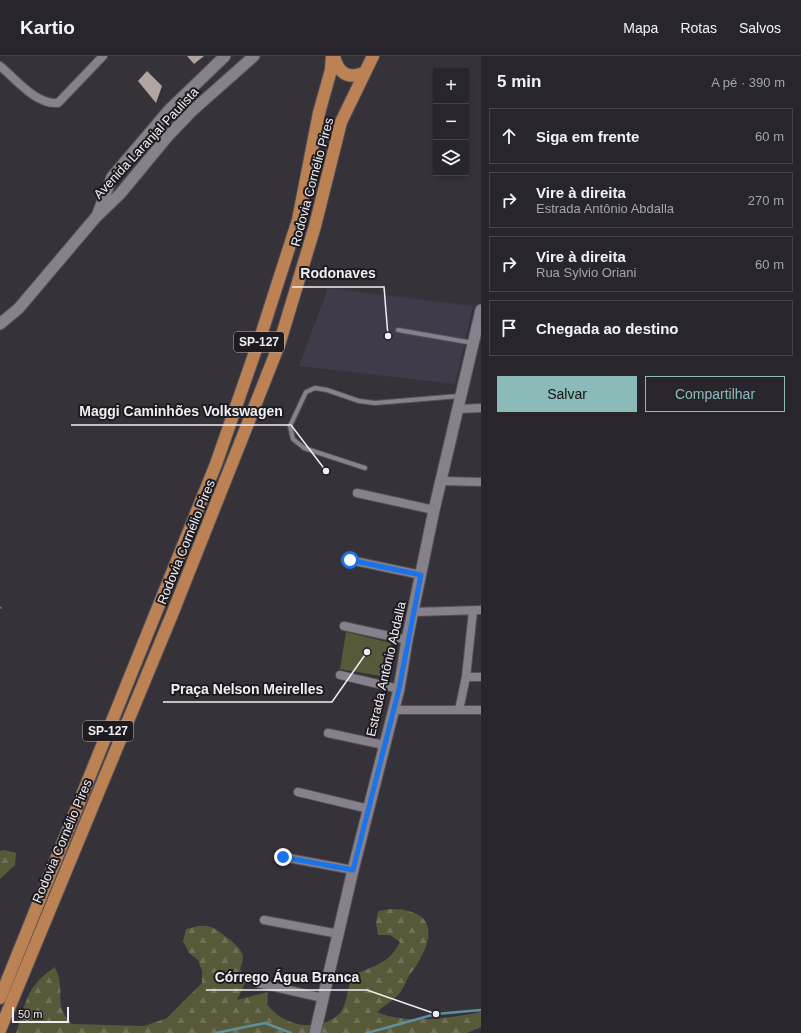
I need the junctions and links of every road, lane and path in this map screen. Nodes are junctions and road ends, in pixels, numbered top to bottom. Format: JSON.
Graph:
{"nodes":[{"id":1,"x":103,"y":56,"type":"edge"},
{"id":2,"x":244,"y":56,"type":"edge"},
{"id":3,"x":254,"y":56,"type":"edge"},
{"id":4,"x":333,"y":56,"type":"edge"},
{"id":5,"x":373,"y":56,"type":"edge"},
{"id":6,"x":219,"y":58,"type":"edge"},
{"id":7,"x":0,"y":66,"type":"edge"},
{"id":8,"x":235,"y":72,"type":"junction"},
{"id":9,"x":363,"y":74,"type":"junction"},
{"id":10,"x":138,"y":145,"type":"junction"},
{"id":11,"x":158,"y":148,"type":"junction"},
{"id":12,"x":112,"y":177,"type":"junction"},
{"id":13,"x":120,"y":194,"type":"junction"},
{"id":14,"x":96,"y":217,"type":"junction"},
{"id":15,"x":481,"y":310,"type":"edge"},
{"id":16,"x":0,"y":324,"type":"edge"},
{"id":17,"x":398,"y":330,"type":"dead end"},
{"id":18,"x":477,"y":337,"type":"edge"},
{"id":19,"x":461,"y":396,"type":"junction"},
{"id":20,"x":481,"y":408,"type":"edge"},
{"id":21,"x":458,"y":409,"type":"junction"},
{"id":22,"x":365,"y":468,"type":"dead end"},
{"id":23,"x":442,"y":481,"type":"junction"},
{"id":24,"x":481,"y":482,"type":"edge"},
{"id":25,"x":357,"y":493,"type":"dead end"},
{"id":26,"x":434,"y":510,"type":"junction"},
{"id":27,"x":350,"y":560,"type":"dead end"},
{"id":28,"x":421,"y":575,"type":"junction"},
{"id":29,"x":0,"y":607,"type":"edge"},
{"id":30,"x":2,"y":609,"type":"dead end"},
{"id":31,"x":477,"y":610,"type":"edge"},
{"id":32,"x":414,"y":612,"type":"junction"},
{"id":33,"x":344,"y":626,"type":"dead end"},
{"id":34,"x":407,"y":640,"type":"junction"},
{"id":35,"x":340,"y":675,"type":"dead end"},
{"id":36,"x":466,"y":677,"type":"junction"},
{"id":37,"x":481,"y":677,"type":"edge"},
{"id":38,"x":399,"y":689,"type":"junction"},
{"id":39,"x":393,"y":710,"type":"junction"},
{"id":40,"x":459,"y":710,"type":"junction"},
{"id":41,"x":481,"y":710,"type":"edge"},
{"id":42,"x":328,"y":733,"type":"dead end"},
{"id":43,"x":384,"y":745,"type":"junction"},
{"id":44,"x":298,"y":792,"type":"dead end"},
{"id":45,"x":369,"y":809,"type":"junction"},
{"id":46,"x":283,"y":857,"type":"dead end"},
{"id":47,"x":353,"y":870,"type":"junction"},
{"id":48,"x":264,"y":920,"type":"dead end"},
{"id":49,"x":339,"y":934,"type":"junction"},
{"id":50,"x":257,"y":983,"type":"dead end"},
{"id":51,"x":0,"y":998,"type":"edge"},
{"id":52,"x":323,"y":998,"type":"junction"},
{"id":53,"x":0,"y":1030,"type":"edge"},
{"id":54,"x":316,"y":1033,"type":"edge"}],
"edges":[{"from":1,"to":7,"type":"street"},
{"from":2,"to":8,"type":"street"},
{"from":3,"to":8,"type":"street","name":"Avenida Laranjal Paulista"},
{"from":4,"to":9,"type":"main road"},
{"from":4,"to":51,"type":"main road","name":"Rodovia Cornélio Pires","number":"SP-127"},
{"from":5,"to":9,"type":"main road","name":"Rodovia Cornélio Pires","number":"SP-127"},
{"from":6,"to":10,"type":"street","name":"Avenida Laranjal Paulista"},
{"from":8,"to":11,"type":"street","name":"Avenida Laranjal Paulista"},
{"from":9,"to":53,"type":"main road","name":"Rodovia Cornélio Pires","number":"SP-127"},
{"from":10,"to":11,"type":"street"},
{"from":10,"to":12,"type":"street","name":"Avenida Laranjal Paulista"},
{"from":11,"to":13,"type":"street","name":"Avenida Laranjal Paulista"},
{"from":12,"to":13,"type":"street"},
{"from":12,"to":14,"type":"street","name":"Avenida Laranjal Paulista"},
{"from":13,"to":14,"type":"street","name":"Avenida Laranjal Paulista"},
{"from":14,"to":16,"type":"street","name":"Avenida Laranjal Paulista"},
{"from":15,"to":18,"type":"street","name":"Estrada Antônio Abdalla"},
{"from":17,"to":18,"type":"lane"},
{"from":18,"to":19,"type":"street","name":"Estrada Antônio Abdalla"},
{"from":19,"to":21,"type":"street","name":"Estrada Antônio Abdalla"},
{"from":19,"to":22,"type":"lane"},
{"from":20,"to":21,"type":"street"},
{"from":21,"to":23,"type":"street","name":"Estrada Antônio Abdalla"},
{"from":23,"to":24,"type":"street"},
{"from":23,"to":26,"type":"street","name":"Estrada Antônio Abdalla"},
{"from":25,"to":26,"type":"street"},
{"from":26,"to":28,"type":"street","name":"Estrada Antônio Abdalla"},
{"from":27,"to":28,"type":"street"},
{"from":28,"to":32,"type":"street","name":"Estrada Antônio Abdalla"},
{"from":29,"to":30,"type":"path"},
{"from":31,"to":32,"type":"street"},
{"from":31,"to":36,"type":"street"},
{"from":32,"to":34,"type":"street","name":"Estrada Antônio Abdalla"},
{"from":33,"to":34,"type":"street"},
{"from":34,"to":38,"type":"street","name":"Estrada Antônio Abdalla"},
{"from":35,"to":38,"type":"street"},
{"from":36,"to":37,"type":"street"},
{"from":36,"to":40,"type":"street"},
{"from":38,"to":39,"type":"street","name":"Estrada Antônio Abdalla"},
{"from":39,"to":40,"type":"street"},
{"from":39,"to":43,"type":"street","name":"Estrada Antônio Abdalla"},
{"from":40,"to":41,"type":"street"},
{"from":42,"to":43,"type":"street"},
{"from":43,"to":45,"type":"street","name":"Estrada Antônio Abdalla"},
{"from":44,"to":45,"type":"street"},
{"from":45,"to":47,"type":"street","name":"Estrada Antônio Abdalla"},
{"from":46,"to":47,"type":"street"},
{"from":47,"to":49,"type":"street","name":"Estrada Antônio Abdalla"},
{"from":48,"to":49,"type":"street"},
{"from":49,"to":52,"type":"street","name":"Estrada Antônio Abdalla"},
{"from":50,"to":52,"type":"street"},
{"from":52,"to":54,"type":"street","name":"Estrada Antônio Abdalla"}]}
